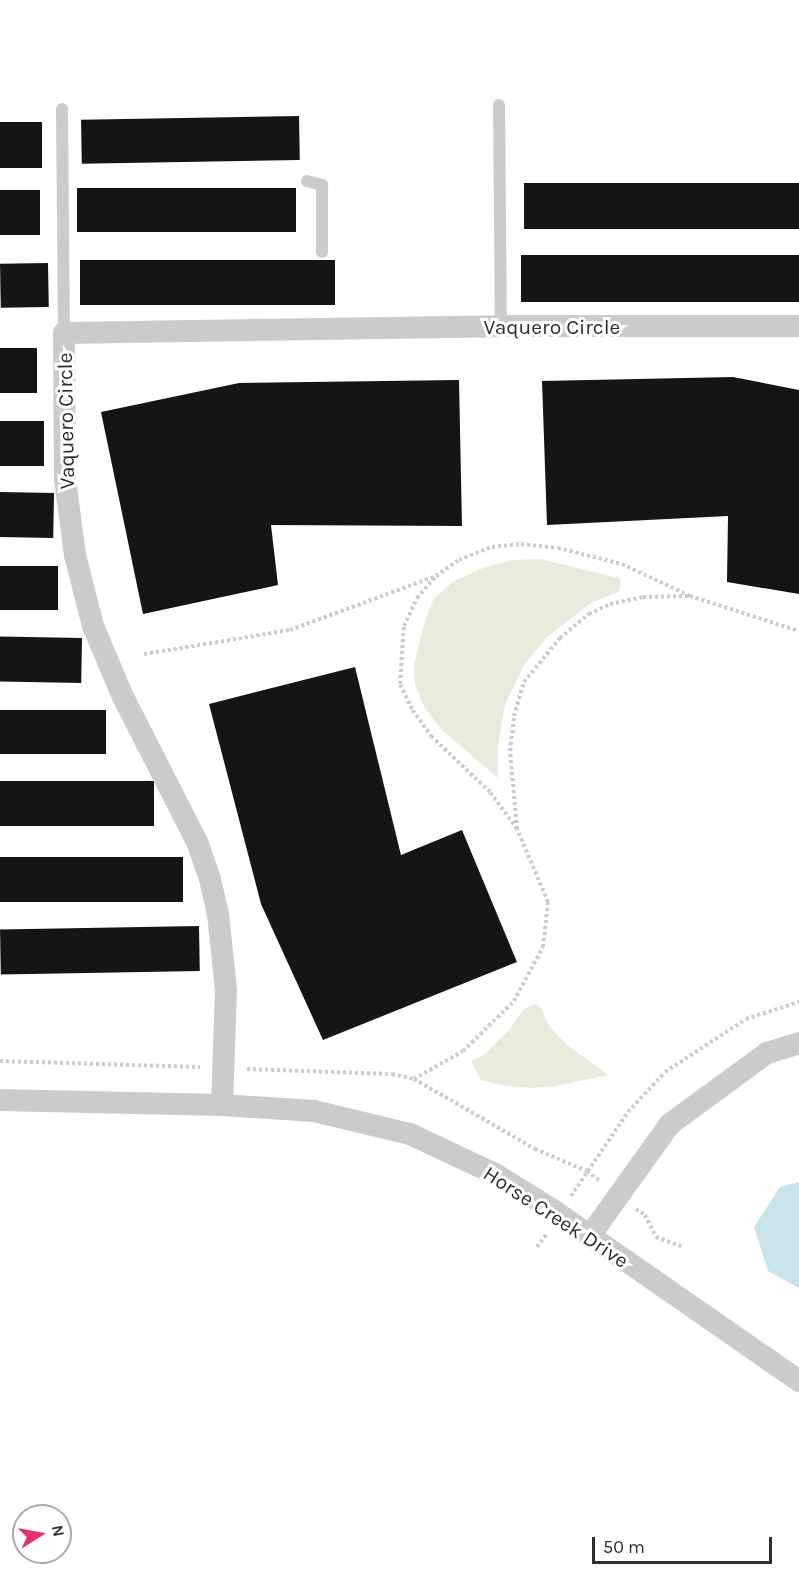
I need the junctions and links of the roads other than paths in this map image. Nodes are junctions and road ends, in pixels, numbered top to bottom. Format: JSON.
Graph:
{"nodes":[{"id":1,"x":499,"y":105,"type":"dead end"},
{"id":2,"x":62,"y":109,"type":"dead end"},
{"id":3,"x":307,"y":181,"type":"dead end"},
{"id":4,"x":322,"y":252,"type":"dead end"},
{"id":5,"x":501,"y":326,"type":"junction"},
{"id":6,"x":799,"y":326,"type":"edge"},
{"id":7,"x":64,"y":333,"type":"junction"},
{"id":8,"x":799,"y":1043,"type":"edge"},
{"id":9,"x":0,"y":1100,"type":"edge"},
{"id":10,"x":222,"y":1105,"type":"junction"},
{"id":11,"x":589,"y":1237,"type":"junction"},
{"id":12,"x":799,"y":1381,"type":"edge"}],
"edges":[{"from":1,"to":5,"type":"lane"},
{"from":2,"to":7,"type":"lane"},
{"from":3,"to":4,"type":"lane"},
{"from":5,"to":6,"type":"street","name":"Vaquero Circle"},
{"from":5,"to":7,"type":"street","name":"Vaquero Circle"},
{"from":7,"to":10,"type":"street","name":"Vaquero Circle"},
{"from":8,"to":11,"type":"street"},
{"from":9,"to":10,"type":"street","name":"Horse Creek Drive"},
{"from":10,"to":11,"type":"street","name":"Horse Creek Drive"},
{"from":11,"to":12,"type":"street","name":"Horse Creek Drive"}]}
